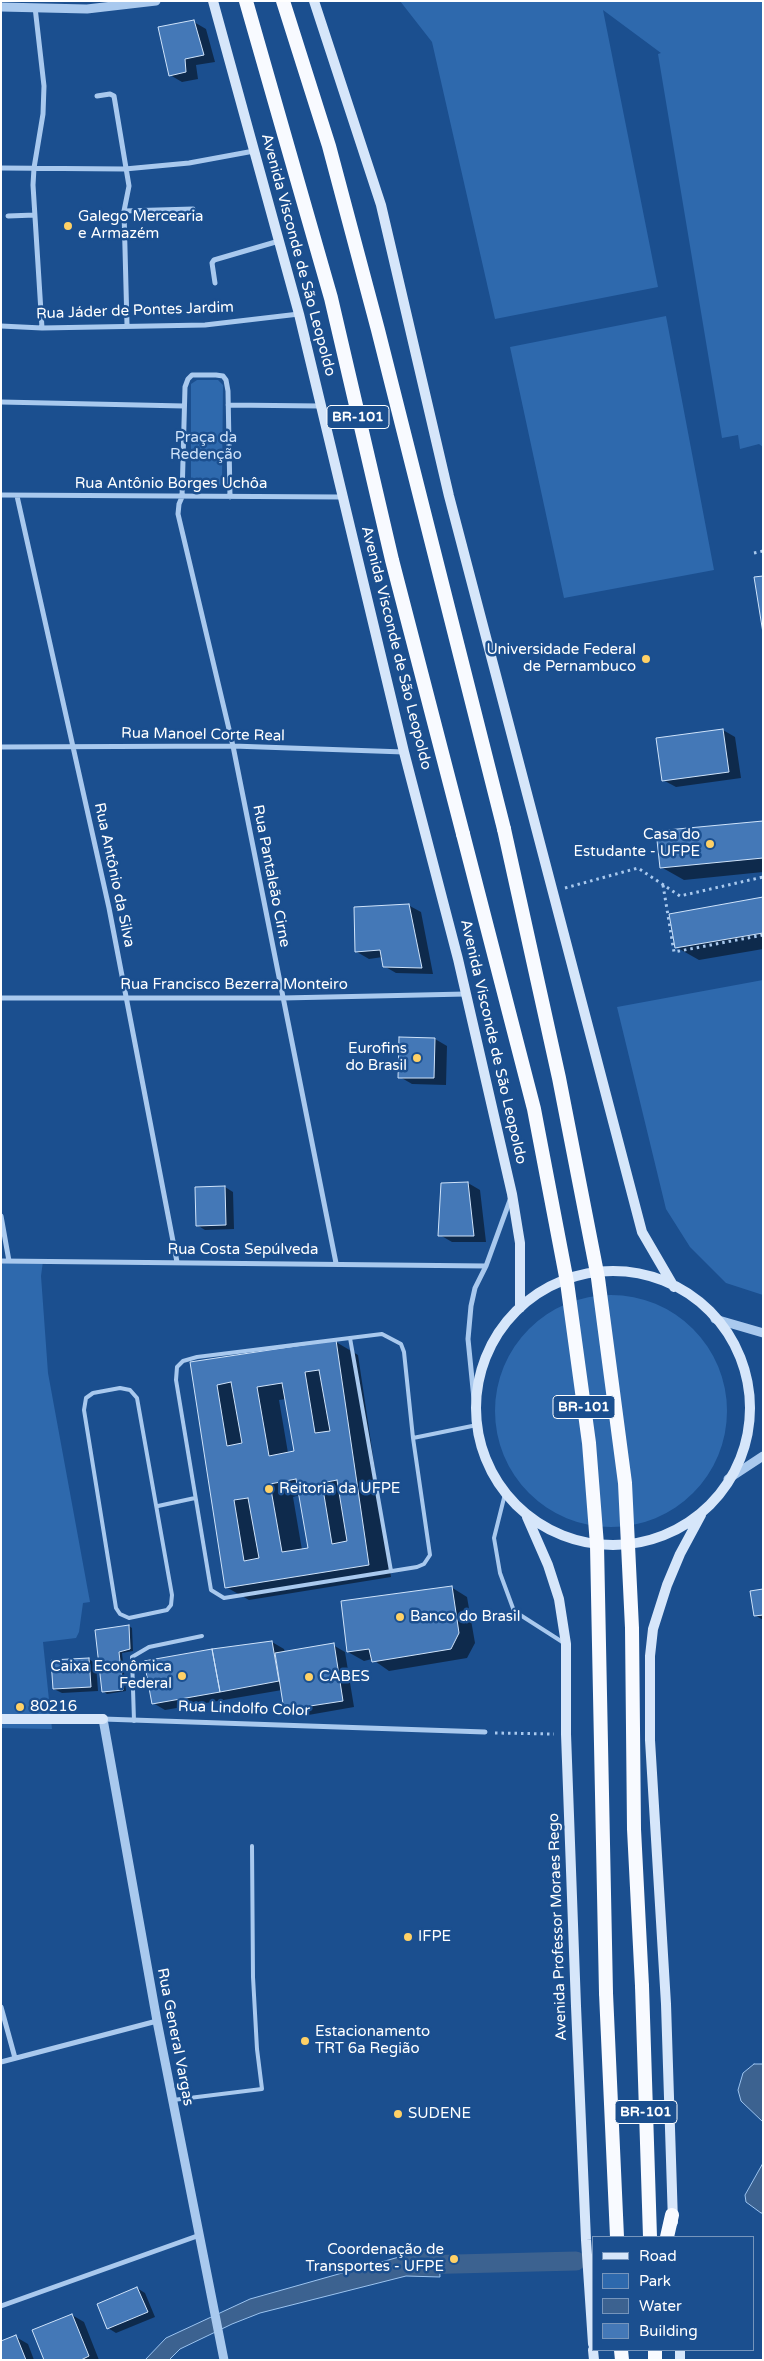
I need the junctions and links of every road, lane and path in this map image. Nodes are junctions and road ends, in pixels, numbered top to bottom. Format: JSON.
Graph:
{"nodes":[{"id":1,"x":156,"y":1,"type":"edge"},
{"id":2,"x":213,"y":1,"type":"edge"},
{"id":3,"x":246,"y":1,"type":"edge"},
{"id":4,"x":283,"y":1,"type":"edge"},
{"id":5,"x":314,"y":1,"type":"edge"},
{"id":6,"x":1,"y":7,"type":"edge"},
{"id":7,"x":35,"y":7,"type":"junction"},
{"id":8,"x":97,"y":96,"type":"dead end"},
{"id":9,"x":254,"y":151,"type":"junction"},
{"id":10,"x":1,"y":168,"type":"edge"},
{"id":11,"x":34,"y":168,"type":"junction"},
{"id":12,"x":125,"y":169,"type":"junction"},
{"id":13,"x":193,"y":209,"type":"dead end"},
{"id":14,"x":124,"y":211,"type":"junction"},
{"id":15,"x":35,"y":215,"type":"junction"},
{"id":16,"x":8,"y":216,"type":"dead end"},
{"id":17,"x":279,"y":241,"type":"junction"},
{"id":18,"x":215,"y":283,"type":"dead end"},
{"id":19,"x":299,"y":314,"type":"junction"},
{"id":20,"x":127,"y":325,"type":"junction"},
{"id":21,"x":1,"y":326,"type":"edge"},
{"id":22,"x":42,"y":328,"type":"junction"},
{"id":23,"x":1,"y":402,"type":"edge"},
{"id":24,"x":228,"y":404,"type":"junction"},
{"id":25,"x":184,"y":406,"type":"junction"},
{"id":26,"x":320,"y":406,"type":"junction"},
{"id":27,"x":1,"y":495,"type":"edge"},
{"id":28,"x":17,"y":496,"type":"junction"},
{"id":29,"x":182,"y":497,"type":"junction"},
{"id":30,"x":230,"y":497,"type":"junction"},
{"id":31,"x":341,"y":497,"type":"junction"},
{"id":32,"x":763,"y":551,"type":"edge"},
{"id":33,"x":754,"y":553,"type":"dead end"},
{"id":34,"x":1,"y":746,"type":"edge"},
{"id":35,"x":74,"y":746,"type":"junction"},
{"id":36,"x":233,"y":746,"type":"junction"},
{"id":37,"x":404,"y":752,"type":"junction"},
{"id":38,"x":763,"y":878,"type":"edge"},
{"id":39,"x":663,"y":884,"type":"junction"},
{"id":40,"x":553,"y":892,"type":"junction"},
{"id":41,"x":763,"y":935,"type":"edge"},
{"id":42,"x":466,"y":994,"type":"junction"},
{"id":43,"x":1,"y":998,"type":"edge"},
{"id":44,"x":283,"y":998,"type":"junction"},
{"id":45,"x":126,"y":999,"type":"junction"},
{"id":46,"x":512,"y":1194,"type":"junction"},
{"id":47,"x":1,"y":1216,"type":"edge"},
{"id":48,"x":1,"y":1261,"type":"edge"},
{"id":49,"x":9,"y":1261,"type":"junction"},
{"id":50,"x":177,"y":1262,"type":"junction"},
{"id":51,"x":336,"y":1263,"type":"junction"},
{"id":52,"x":486,"y":1266,"type":"junction"},
{"id":53,"x":674,"y":1287,"type":"junction"},
{"id":54,"x":520,"y":1308,"type":"junction"},
{"id":55,"x":715,"y":1318,"type":"junction"},
{"id":56,"x":763,"y":1333,"type":"edge"},
{"id":57,"x":350,"y":1338,"type":"junction"},
{"id":58,"x":475,"y":1409,"type":"junction"},
{"id":59,"x":477,"y":1425,"type":"junction"},
{"id":60,"x":413,"y":1438,"type":"junction"},
{"id":61,"x":763,"y":1456,"type":"edge"},
{"id":62,"x":728,"y":1479,"type":"junction"},
{"id":63,"x":504,"y":1494,"type":"junction"},
{"id":64,"x":195,"y":1498,"type":"junction"},
{"id":65,"x":158,"y":1506,"type":"junction"},
{"id":66,"x":703,"y":1512,"type":"junction"},
{"id":67,"x":526,"y":1516,"type":"junction"},
{"id":68,"x":391,"y":1571,"type":"junction"},
{"id":69,"x":202,"y":1636,"type":"dead end"},
{"id":70,"x":566,"y":1644,"type":"junction"},
{"id":71,"x":1,"y":1719,"type":"edge"},
{"id":72,"x":103,"y":1719,"type":"junction"},
{"id":73,"x":134,"y":1720,"type":"junction"},
{"id":74,"x":485,"y":1732,"type":"joint"},
{"id":75,"x":566,"y":1734,"type":"junction"},
{"id":76,"x":252,"y":1846,"type":"dead end"},
{"id":77,"x":1,"y":2006,"type":"edge"},
{"id":78,"x":157,"y":2021,"type":"junction"},
{"id":79,"x":15,"y":2058,"type":"junction"},
{"id":80,"x":1,"y":2062,"type":"edge"},
{"id":81,"x":173,"y":2100,"type":"junction"},
{"id":82,"x":672,"y":2215,"type":"junction"},
{"id":83,"x":200,"y":2235,"type":"junction"},
{"id":84,"x":617,"y":2236,"type":"edge"},
{"id":85,"x":650,"y":2236,"type":"edge"},
{"id":86,"x":667,"y":2236,"type":"edge"},
{"id":87,"x":673,"y":2236,"type":"edge"},
{"id":88,"x":1,"y":2306,"type":"edge"},
{"id":89,"x":592,"y":2332,"type":"edge"},
{"id":90,"x":224,"y":2359,"type":"edge"}],
"edges":[{"from":1,"to":7,"type":"street"},
{"from":2,"to":9,"type":"main road","name":"Avenida Visconde de São Leopoldo"},
{"from":3,"to":84,"type":"highway","name":"Avenida Visconde de São Leopoldo","number":"BR-101","bridge":true},
{"from":4,"to":85,"type":"highway","number":"BR-101","bridge":true},
{"from":5,"to":40,"type":"main road"},
{"from":6,"to":7,"type":"street"},
{"from":7,"to":11,"type":"street"},
{"from":8,"to":12,"type":"street"},
{"from":9,"to":12,"type":"street"},
{"from":9,"to":17,"type":"main road","name":"Avenida Visconde de São Leopoldo"},
{"from":10,"to":11,"type":"street"},
{"from":11,"to":12,"type":"street"},
{"from":11,"to":15,"type":"street"},
{"from":12,"to":14,"type":"street"},
{"from":13,"to":14,"type":"street"},
{"from":14,"to":20,"type":"street"},
{"from":15,"to":16,"type":"street"},
{"from":15,"to":22,"type":"street"},
{"from":17,"to":18,"type":"street"},
{"from":17,"to":19,"type":"main road","name":"Avenida Visconde de São Leopoldo"},
{"from":19,"to":20,"type":"street","name":"Rua Jáder de Pontes Jardim"},
{"from":19,"to":26,"type":"main road","name":"Avenida Visconde de São Leopoldo"},
{"from":20,"to":22,"type":"street","name":"Rua Jáder de Pontes Jardim"},
{"from":21,"to":22,"type":"street","name":"Rua Jáder de Pontes Jardim"},
{"from":23,"to":25,"type":"street"},
{"from":24,"to":25,"type":"street","name":"Rua Pantaleão Cirne"},
{"from":24,"to":26,"type":"street"},
{"from":24,"to":30,"type":"street"},
{"from":25,"to":29,"type":"street","name":"Rua Pantaleão Cirne"},
{"from":26,"to":31,"type":"main road","name":"Avenida Visconde de São Leopoldo"},
{"from":27,"to":28,"type":"street","name":"Rua Antônio Borges Uchôa"},
{"from":28,"to":29,"type":"street","name":"Rua Antônio Borges Uchôa"},
{"from":28,"to":35,"type":"street","name":"Rua Antônio da Silva"},
{"from":29,"to":30,"type":"street","name":"Rua Antônio Borges Uchôa"},
{"from":29,"to":36,"type":"street","name":"Rua Pantaleão Cirne"},
{"from":30,"to":31,"type":"street","name":"Rua Antônio Borges Uchôa"},
{"from":31,"to":37,"type":"main road","name":"Avenida Visconde de São Leopoldo"},
{"from":32,"to":33,"type":"path"},
{"from":34,"to":35,"type":"street","name":"Rua Manoel Corte Real"},
{"from":35,"to":36,"type":"street","name":"Rua Manoel Corte Real"},
{"from":35,"to":45,"type":"street","name":"Rua Antônio da Silva"},
{"from":36,"to":37,"type":"street","name":"Rua Manoel Corte Real"},
{"from":36,"to":44,"type":"street","name":"Rua Pantaleão Cirne"},
{"from":37,"to":42,"type":"main road","name":"Avenida Visconde de São Leopoldo"},
{"from":38,"to":39,"type":"path"},
{"from":39,"to":40,"type":"path"},
{"from":39,"to":41,"type":"path"},
{"from":40,"to":53,"type":"main road"},
{"from":42,"to":44,"type":"street","name":"Rua Francisco Bezerra Monteiro"},
{"from":42,"to":46,"type":"main road","name":"Avenida Visconde de São Leopoldo"},
{"from":43,"to":45,"type":"street","name":"Rua Francisco Bezerra Monteiro"},
{"from":44,"to":45,"type":"street","name":"Rua Francisco Bezerra Monteiro"},
{"from":44,"to":51,"type":"street","name":"Rua Pantaleão Cirne"},
{"from":45,"to":50,"type":"street","name":"Rua Antônio da Silva"},
{"from":46,"to":52,"type":"street"},
{"from":46,"to":54,"type":"main road","name":"Avenida Visconde de São Leopoldo"},
{"from":47,"to":49,"type":"street"},
{"from":48,"to":49,"type":"street","name":"Rua Costa Sepúlveda"},
{"from":49,"to":50,"type":"street","name":"Rua Costa Sepúlveda"},
{"from":50,"to":51,"type":"street","name":"Rua Costa Sepúlveda"},
{"from":51,"to":52,"type":"street","name":"Rua Costa Sepúlveda"},
{"from":52,"to":58,"type":"street"},
{"from":53,"to":54,"type":"main road"},
{"from":53,"to":55,"type":"main road"},
{"from":54,"to":58,"type":"main road"},
{"from":55,"to":56,"type":"street"},
{"from":55,"to":62,"type":"main road"},
{"from":57,"to":60,"type":"lane"},
{"from":57,"to":64,"type":"lane"},
{"from":57,"to":68,"type":"lane"},
{"from":58,"to":59,"type":"main road"},
{"from":59,"to":60,"type":"lane"},
{"from":59,"to":63,"type":"main road"},
{"from":60,"to":68,"type":"lane"},
{"from":61,"to":62,"type":"street"},
{"from":62,"to":66,"type":"main road"},
{"from":63,"to":67,"type":"main road"},
{"from":63,"to":70,"type":"lane"},
{"from":64,"to":65,"type":"lane"},
{"from":64,"to":68,"type":"lane"},
{"from":65,"to":65,"type":"lane"},
{"from":66,"to":67,"type":"main road"},
{"from":66,"to":82,"type":"main road"},
{"from":67,"to":70,"type":"main road","name":"Avenida Professor Moraes Rego"},
{"from":69,"to":73,"type":"lane"},
{"from":70,"to":75,"type":"main road","name":"Avenida Professor Moraes Rego"},
{"from":71,"to":72,"type":"main road","name":"Rua Lindolfo Color"},
{"from":72,"to":73,"type":"street","name":"Rua Lindolfo Color"},
{"from":72,"to":78,"type":"street","name":"Rua General Vargas"},
{"from":73,"to":74,"type":"street","name":"Rua Lindolfo Color"},
{"from":74,"to":75,"type":"path"},
{"from":75,"to":89,"type":"main road","name":"Avenida Professor Moraes Rego"},
{"from":76,"to":81,"type":"lane"},
{"from":77,"to":79,"type":"street"},
{"from":78,"to":79,"type":"street"},
{"from":78,"to":81,"type":"street","name":"Rua General Vargas"},
{"from":79,"to":80,"type":"street"},
{"from":81,"to":83,"type":"street","name":"Rua General Vargas"},
{"from":82,"to":86,"type":"highway"},
{"from":82,"to":87,"type":"main road"},
{"from":83,"to":88,"type":"street"},
{"from":83,"to":90,"type":"street","name":"Rua General Vargas"}]}
